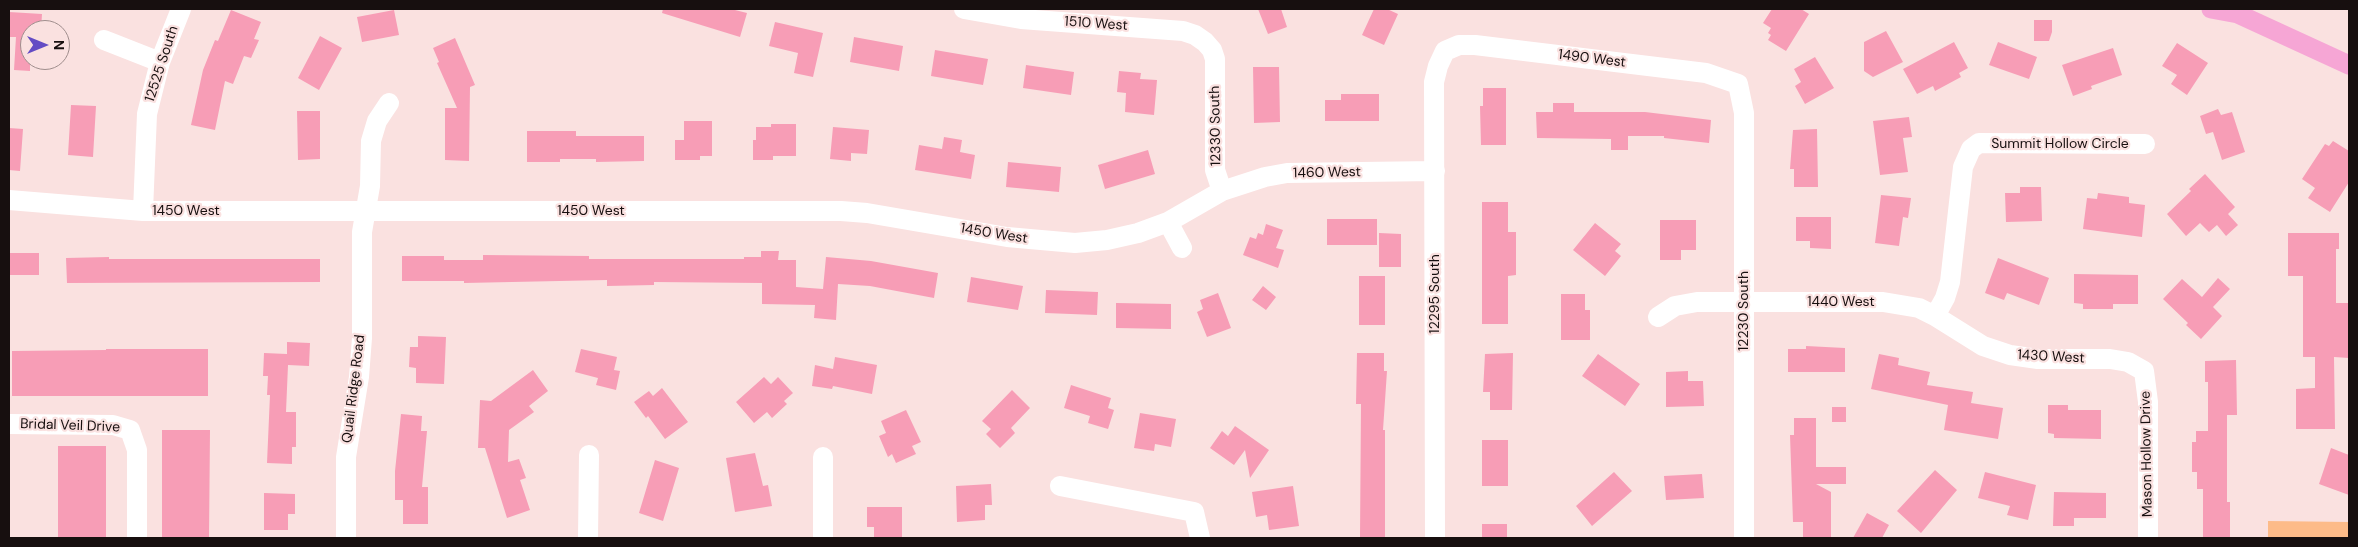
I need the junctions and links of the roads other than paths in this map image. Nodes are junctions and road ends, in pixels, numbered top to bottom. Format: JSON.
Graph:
{"nodes":[{"id":1,"x":181,"y":9,"type":"edge"},
{"id":2,"x":964,"y":9,"type":"edge"},
{"id":3,"x":104,"y":40,"type":"dead end"},
{"id":4,"x":1444,"y":51,"type":"joint"},
{"id":5,"x":1215,"y":60,"type":"joint"},
{"id":6,"x":160,"y":62,"type":"junction"},
{"id":7,"x":1738,"y":84,"type":"joint"},
{"id":8,"x":389,"y":103,"type":"dead end"},
{"id":9,"x":2145,"y":144,"type":"dead end"},
{"id":10,"x":1435,"y":171,"type":"junction"},
{"id":11,"x":1222,"y":190,"type":"junction"},
{"id":12,"x":9,"y":200,"type":"edge"},
{"id":13,"x":143,"y":211,"type":"junction"},
{"id":14,"x":366,"y":211,"type":"junction"},
{"id":15,"x":1168,"y":222,"type":"junction"},
{"id":16,"x":1182,"y":248,"type":"dead end"},
{"id":17,"x":1744,"y":302,"type":"junction"},
{"id":18,"x":1935,"y":316,"type":"junction"},
{"id":19,"x":1658,"y":317,"type":"dead end"},
{"id":20,"x":2144,"y":371,"type":"joint"},
{"id":21,"x":9,"y":424,"type":"edge"},
{"id":22,"x":588,"y":455,"type":"dead end"},
{"id":23,"x":823,"y":457,"type":"dead end"},
{"id":24,"x":1060,"y":486,"type":"dead end"},
{"id":25,"x":137,"y":538,"type":"edge"},
{"id":26,"x":346,"y":538,"type":"edge"},
{"id":27,"x":588,"y":538,"type":"edge"},
{"id":28,"x":823,"y":538,"type":"edge"},
{"id":29,"x":1200,"y":538,"type":"edge"},
{"id":30,"x":1435,"y":538,"type":"edge"},
{"id":31,"x":1744,"y":538,"type":"edge"},
{"id":32,"x":2148,"y":538,"type":"edge"}],
"edges":[{"from":1,"to":6,"type":"street","name":"12525 South"},
{"from":2,"to":5,"type":"street","name":"1510 West"},
{"from":3,"to":6,"type":"street"},
{"from":4,"to":7,"type":"street","name":"1490 West"},
{"from":4,"to":10,"type":"street","name":"12295 South"},
{"from":5,"to":11,"type":"street","name":"12330 South"},
{"from":6,"to":13,"type":"street","name":"12525 South"},
{"from":7,"to":17,"type":"street","name":"12230 South"},
{"from":8,"to":14,"type":"street","name":"Quail Ridge Road"},
{"from":9,"to":18,"type":"street","name":"Summit Hollow Circle"},
{"from":10,"to":11,"type":"street","name":"1460 West"},
{"from":10,"to":30,"type":"street","name":"12295 South"},
{"from":11,"to":15,"type":"street","name":"1450 West"},
{"from":12,"to":13,"type":"street","name":"1450 West"},
{"from":13,"to":14,"type":"street","name":"1450 West"},
{"from":14,"to":15,"type":"street","name":"1450 West"},
{"from":14,"to":26,"type":"street","name":"Quail Ridge Road"},
{"from":15,"to":16,"type":"street"},
{"from":17,"to":18,"type":"street","name":"1440 West"},
{"from":17,"to":19,"type":"street","name":"1440 West"},
{"from":17,"to":31,"type":"street","name":"12230 South"},
{"from":18,"to":20,"type":"street","name":"1430 West"},
{"from":20,"to":32,"type":"street","name":"Mason Hollow Drive"},
{"from":21,"to":25,"type":"street","name":"Bridal Veil Drive"},
{"from":22,"to":27,"type":"street"},
{"from":23,"to":28,"type":"street"},
{"from":24,"to":29,"type":"street"}]}
